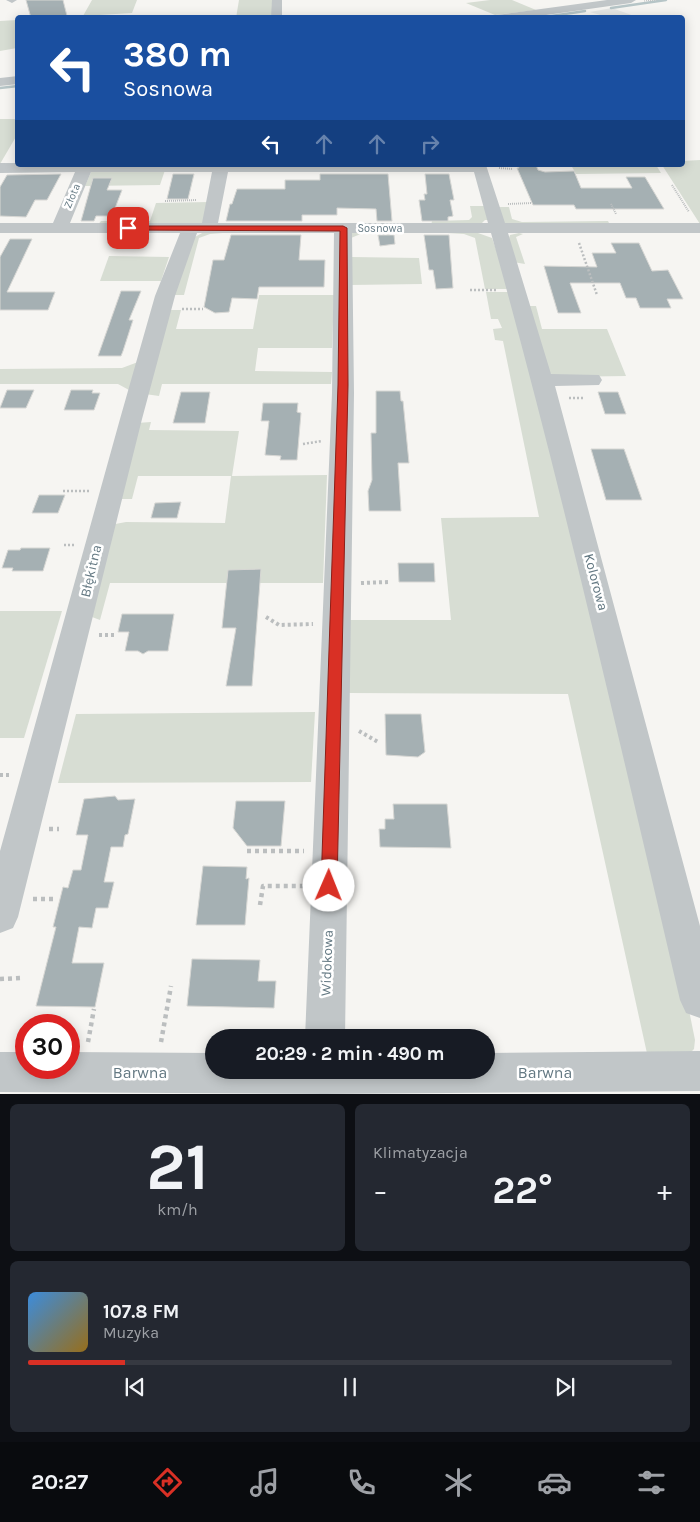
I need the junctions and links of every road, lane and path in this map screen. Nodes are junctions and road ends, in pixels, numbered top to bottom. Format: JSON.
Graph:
{"nodes":[{"id":1,"x":276,"y":0,"type":"edge"},
{"id":2,"x":631,"y":0,"type":"edge"},
{"id":3,"x":276,"y":15,"type":"edge"},
{"id":4,"x":519,"y":15,"type":"edge"},
{"id":5,"x":15,"y":80,"type":"edge"},
{"id":6,"x":0,"y":82,"type":"edge"},
{"id":7,"x":42,"y":167,"type":"edge"},
{"id":8,"x":85,"y":167,"type":"edge"},
{"id":9,"x":219,"y":167,"type":"edge"},
{"id":10,"x":356,"y":167,"type":"edge"},
{"id":11,"x":0,"y":168,"type":"edge"},
{"id":12,"x":494,"y":168,"type":"junction"},
{"id":13,"x":514,"y":169,"type":"dead end"},
{"id":14,"x":672,"y":184,"type":"dead end"},
{"id":15,"x":213,"y":200,"type":"junction"},
{"id":16,"x":165,"y":201,"type":"dead end"},
{"id":17,"x":0,"y":228,"type":"edge"},
{"id":18,"x":59,"y":228,"type":"junction"},
{"id":19,"x":200,"y":228,"type":"junction"},
{"id":20,"x":343,"y":228,"type":"junction"},
{"id":21,"x":497,"y":228,"type":"junction"},
{"id":22,"x":574,"y":228,"type":"junction"},
{"id":23,"x":699,"y":228,"type":"edge"},
{"id":24,"x":597,"y":295,"type":"dead end"},
{"id":25,"x":543,"y":380,"type":"junction"},
{"id":26,"x":591,"y":380,"type":"dead end"},
{"id":27,"x":266,"y":617,"type":"dead end"},
{"id":28,"x":336,"y":624,"type":"junction"},
{"id":29,"x":330,"y":850,"type":"junction"},
{"id":30,"x":247,"y":851,"type":"dead end"},
{"id":31,"x":329,"y":886,"type":"junction"},
{"id":32,"x":260,"y":906,"type":"dead end"},
{"id":33,"x":0,"y":917,"type":"edge"},
{"id":34,"x":0,"y":978,"type":"edge"},
{"id":35,"x":22,"y":978,"type":"dead end"},
{"id":36,"x":171,"y":986,"type":"dead end"},
{"id":37,"x":700,"y":1000,"type":"edge"},
{"id":38,"x":325,"y":1029,"type":"edge"},
{"id":39,"x":495,"y":1070,"type":"edge"},
{"id":40,"x":205,"y":1071,"type":"edge"},
{"id":41,"x":700,"y":1071,"type":"edge"},
{"id":42,"x":0,"y":1072,"type":"edge"},
{"id":43,"x":157,"y":1072,"type":"junction"}],
"edges":[{"from":1,"to":3,"type":"street"},
{"from":2,"to":4,"type":"street"},
{"from":5,"to":6,"type":"street"},
{"from":7,"to":11,"type":"street"},
{"from":8,"to":18,"type":"street","name":"Złota"},
{"from":9,"to":15,"type":"street","name":"Błękitna"},
{"from":10,"to":12,"type":"street"},
{"from":12,"to":13,"type":"path"},
{"from":12,"to":21,"type":"street","name":"Kolorowa"},
{"from":14,"to":23,"type":"path"},
{"from":15,"to":16,"type":"path"},
{"from":15,"to":19,"type":"street","name":"Błękitna"},
{"from":17,"to":18,"type":"street","name":"Sosnowa"},
{"from":18,"to":19,"type":"street","name":"Sosnowa"},
{"from":19,"to":20,"type":"street","name":"Sosnowa"},
{"from":19,"to":33,"type":"street","name":"Błękitna"},
{"from":20,"to":21,"type":"street","name":"Sosnowa"},
{"from":20,"to":28,"type":"street","name":"Widokowa"},
{"from":21,"to":22,"type":"street","name":"Sosnowa"},
{"from":21,"to":25,"type":"street","name":"Kolorowa"},
{"from":22,"to":23,"type":"street","name":"Sosnowa"},
{"from":22,"to":24,"type":"path"},
{"from":25,"to":26,"type":"street"},
{"from":25,"to":37,"type":"street","name":"Kolorowa"},
{"from":27,"to":28,"type":"path"},
{"from":28,"to":29,"type":"street","name":"Widokowa"},
{"from":29,"to":30,"type":"path"},
{"from":29,"to":31,"type":"street","name":"Widokowa"},
{"from":31,"to":32,"type":"path"},
{"from":31,"to":38,"type":"street","name":"Widokowa"},
{"from":34,"to":35,"type":"path"},
{"from":36,"to":43,"type":"path"},
{"from":39,"to":41,"type":"street","name":"Barwna"},
{"from":40,"to":43,"type":"street","name":"Barwna"},
{"from":42,"to":43,"type":"street","name":"Barwna"}]}
